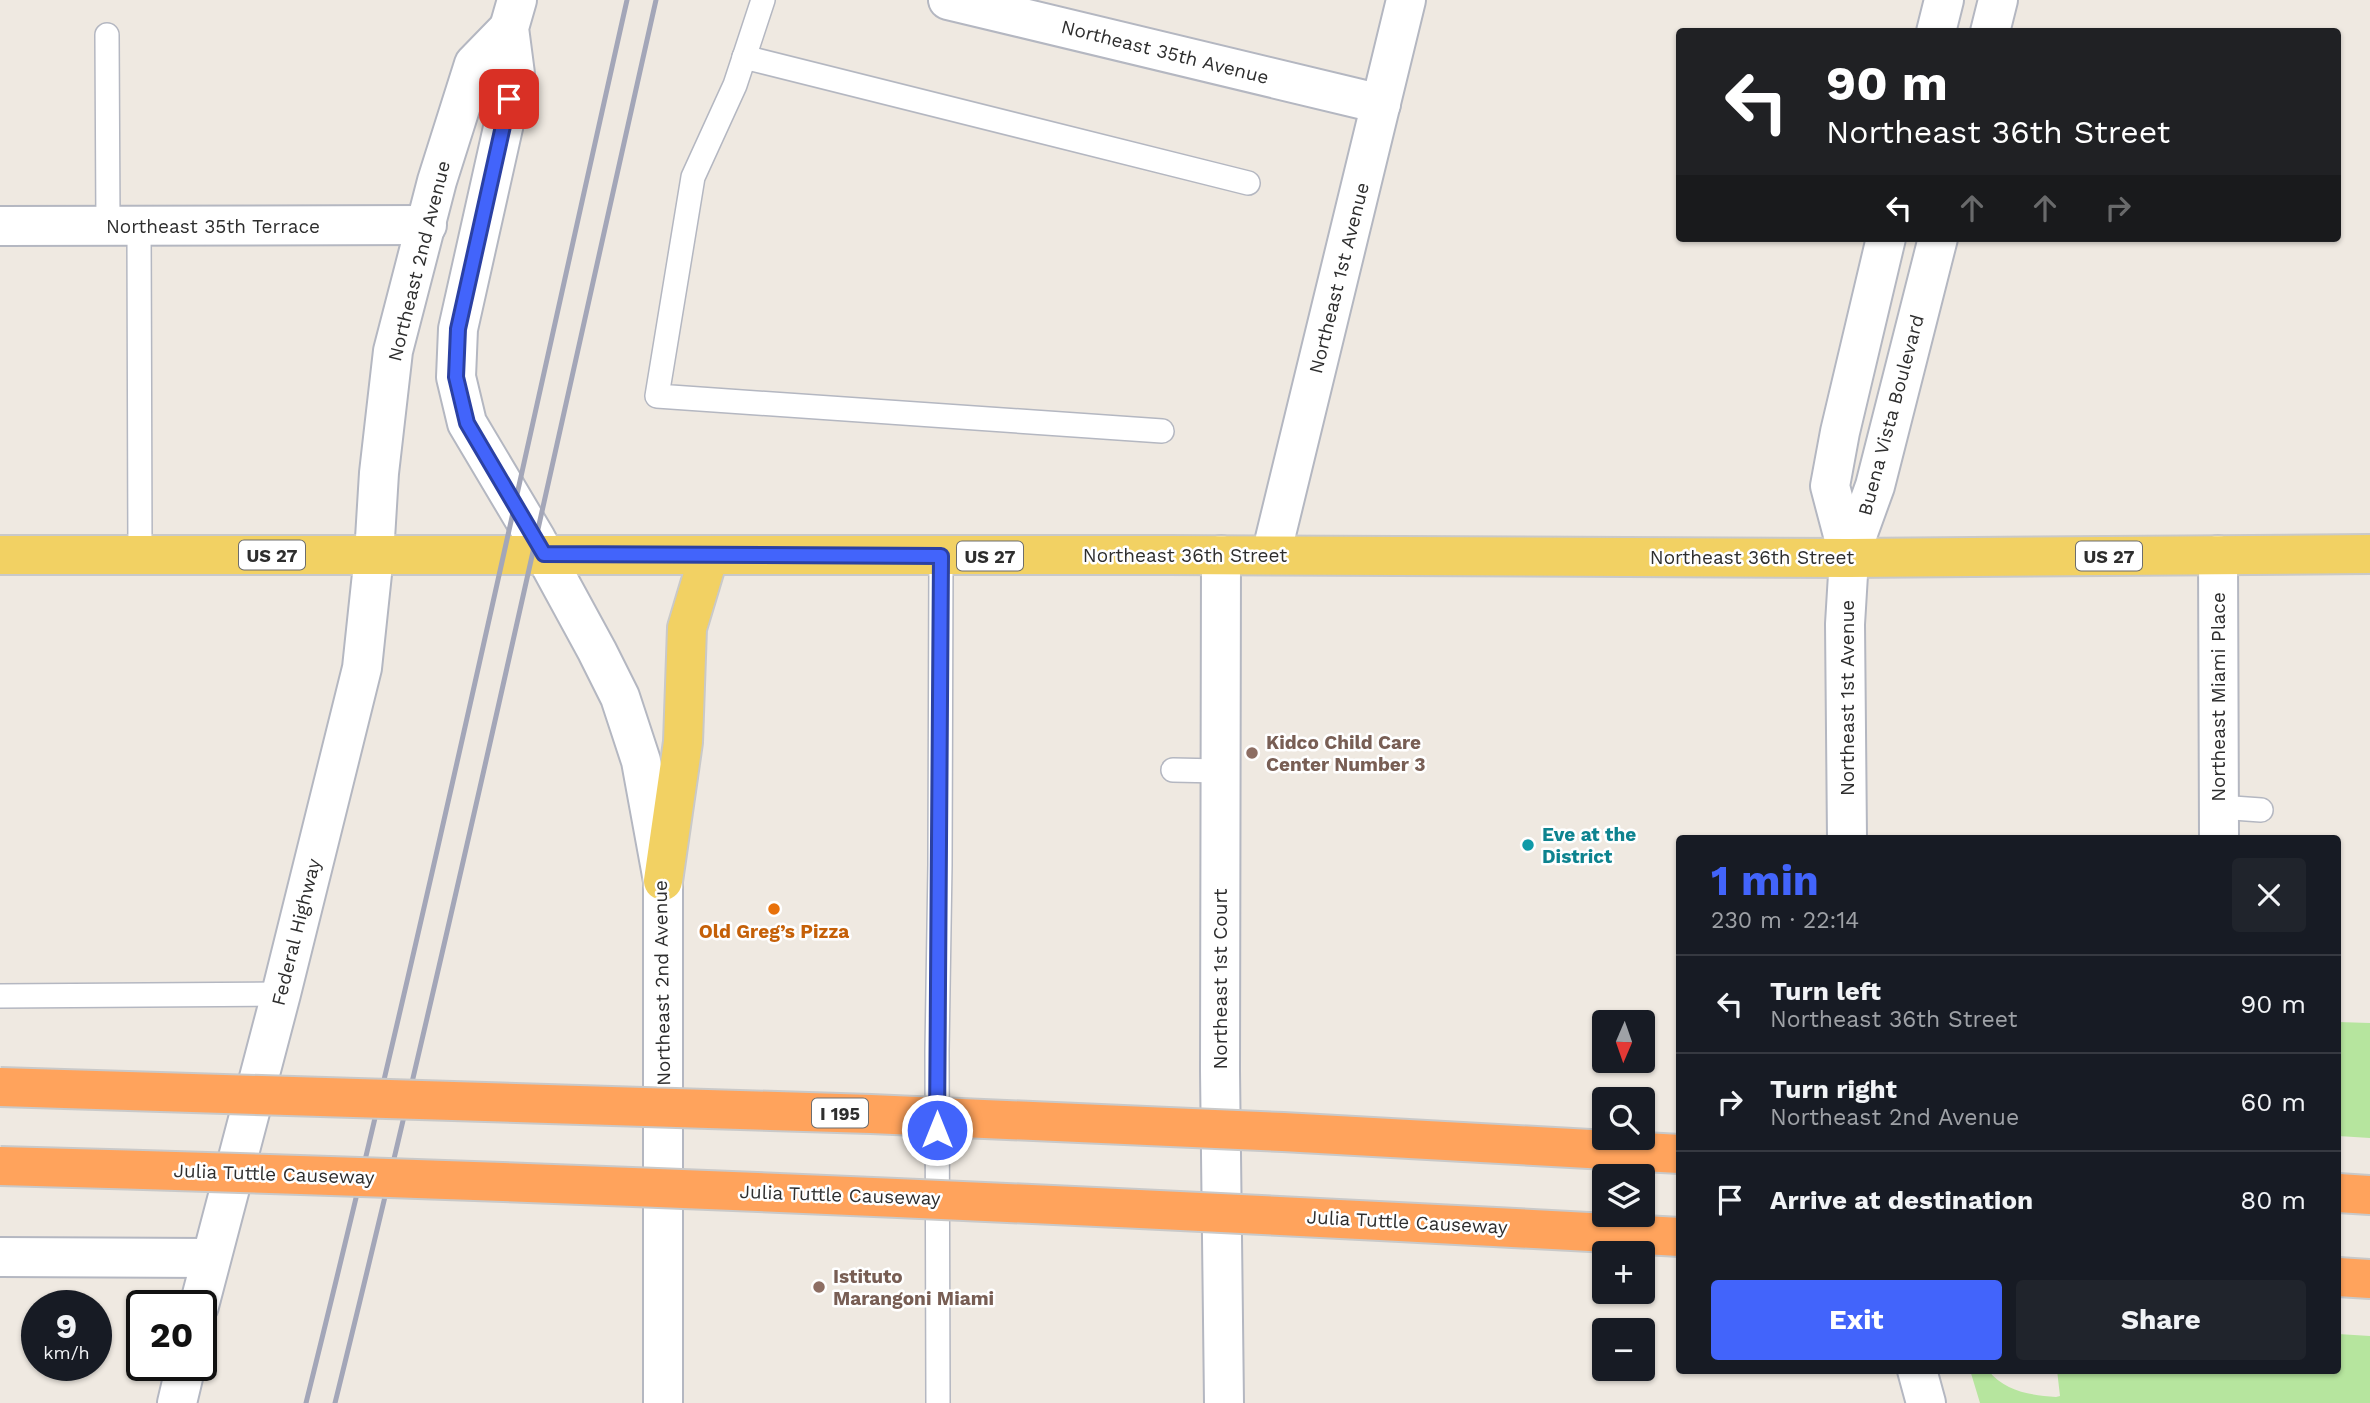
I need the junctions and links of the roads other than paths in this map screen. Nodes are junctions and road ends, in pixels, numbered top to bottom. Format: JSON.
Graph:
{"nodes":[{"id":1,"x":763,"y":0,"type":"edge"},
{"id":2,"x":948,"y":0,"type":"edge"},
{"id":3,"x":1406,"y":0,"type":"edge"},
{"id":4,"x":1944,"y":0,"type":"edge"},
{"id":5,"x":1998,"y":0,"type":"edge"},
{"id":6,"x":513,"y":14,"type":"edge"},
{"id":7,"x":1937,"y":28,"type":"edge"},
{"id":8,"x":1991,"y":28,"type":"edge"},
{"id":9,"x":107,"y":35,"type":"dead end"},
{"id":10,"x":744,"y":57,"type":"junction"},
{"id":11,"x":1381,"y":104,"type":"junction"},
{"id":12,"x":1248,"y":183,"type":"dead end"},
{"id":13,"x":427,"y":225,"type":"junction"},
{"id":14,"x":0,"y":226,"type":"edge"},
{"id":15,"x":124,"y":226,"type":"junction"},
{"id":16,"x":1885,"y":242,"type":"edge"},
{"id":17,"x":1937,"y":242,"type":"edge"},
{"id":18,"x":1162,"y":431,"type":"dead end"},
{"id":19,"x":544,"y":554,"type":"junction"},
{"id":20,"x":2370,"y":554,"type":"edge"},
{"id":21,"x":0,"y":555,"type":"edge"},
{"id":22,"x":140,"y":555,"type":"junction"},
{"id":23,"x":374,"y":555,"type":"junction"},
{"id":24,"x":709,"y":555,"type":"junction"},
{"id":25,"x":1221,"y":555,"type":"junction"},
{"id":26,"x":1271,"y":555,"type":"junction"},
{"id":27,"x":2218,"y":555,"type":"junction"},
{"id":28,"x":941,"y":556,"type":"junction"},
{"id":29,"x":1849,"y":558,"type":"junction"},
{"id":30,"x":1173,"y":770,"type":"dead end"},
{"id":31,"x":1219,"y":771,"type":"junction"},
{"id":32,"x":2261,"y":810,"type":"dead end"},
{"id":33,"x":2219,"y":822,"type":"edge"},
{"id":34,"x":1847,"y":835,"type":"edge"},
{"id":35,"x":663,"y":881,"type":"junction"},
{"id":36,"x":281,"y":994,"type":"junction"},
{"id":37,"x":0,"y":996,"type":"edge"},
{"id":38,"x":0,"y":1087,"type":"edge"},
{"id":39,"x":1676,"y":1154,"type":"edge"},
{"id":40,"x":0,"y":1166,"type":"edge"},
{"id":41,"x":2341,"y":1193,"type":"edge"},
{"id":42,"x":2370,"y":1195,"type":"edge"},
{"id":43,"x":1676,"y":1237,"type":"edge"},
{"id":44,"x":0,"y":1257,"type":"edge"},
{"id":45,"x":210,"y":1258,"type":"junction"},
{"id":46,"x":2341,"y":1278,"type":"edge"},
{"id":47,"x":2370,"y":1279,"type":"edge"},
{"id":48,"x":203,"y":1290,"type":"edge"},
{"id":49,"x":1918,"y":1374,"type":"edge"},
{"id":50,"x":182,"y":1381,"type":"edge"},
{"id":51,"x":177,"y":1403,"type":"edge"},
{"id":52,"x":663,"y":1403,"type":"edge"},
{"id":53,"x":938,"y":1403,"type":"edge"},
{"id":54,"x":1224,"y":1403,"type":"edge"},
{"id":55,"x":1926,"y":1403,"type":"edge"}],
"edges":[{"from":1,"to":10,"type":"lane"},
{"from":2,"to":11,"type":"street","name":"Northeast 35th Avenue"},
{"from":3,"to":11,"type":"street","name":"Northeast 1st Avenue"},
{"from":4,"to":7,"type":"street"},
{"from":5,"to":8,"type":"street"},
{"from":6,"to":13,"type":"street","name":"Northeast 2nd Avenue"},
{"from":6,"to":19,"type":"street","name":"Northeast 2nd Avenue"},
{"from":9,"to":15,"type":"lane"},
{"from":10,"to":12,"type":"lane"},
{"from":10,"to":18,"type":"lane"},
{"from":11,"to":26,"type":"street","name":"Northeast 1st Avenue"},
{"from":13,"to":15,"type":"street","name":"Northeast 35th Terrace"},
{"from":13,"to":23,"type":"street","name":"Northeast 2nd Avenue"},
{"from":14,"to":15,"type":"street","name":"Northeast 35th Terrace"},
{"from":15,"to":22,"type":"lane"},
{"from":16,"to":29,"type":"street","name":"Buena Vista Boulevard"},
{"from":17,"to":29,"type":"street","name":"Buena Vista Boulevard"},
{"from":19,"to":23,"type":"main road","name":"Northeast 36th Street","number":"US 27"},
{"from":19,"to":24,"type":"main road","name":"Northeast 36th Street","number":"US 27"},
{"from":19,"to":35,"type":"street","name":"Northeast 2nd Avenue"},
{"from":20,"to":27,"type":"main road","name":"Northeast 36th Street","number":"US 27"},
{"from":21,"to":22,"type":"main road","name":"Northeast 36th Street","number":"US 27"},
{"from":22,"to":23,"type":"main road","name":"Northeast 36th Street","number":"US 27"},
{"from":23,"to":36,"type":"street","name":"Federal Highway"},
{"from":24,"to":28,"type":"main road","name":"Northeast 36th Street","number":"US 27"},
{"from":24,"to":35,"type":"main road"},
{"from":25,"to":26,"type":"main road","name":"Northeast 36th Street","number":"US 27"},
{"from":25,"to":28,"type":"main road","name":"Northeast 36th Street","number":"US 27"},
{"from":25,"to":31,"type":"street","name":"Northeast 1st Court"},
{"from":26,"to":29,"type":"main road","name":"Northeast 36th Street","number":"US 27"},
{"from":27,"to":29,"type":"main road","name":"Northeast 36th Street","number":"US 27"},
{"from":27,"to":33,"type":"street","name":"Northeast Miami Place"},
{"from":28,"to":53,"type":"lane"},
{"from":29,"to":34,"type":"street","name":"Northeast 1st Avenue"},
{"from":30,"to":31,"type":"lane"},
{"from":31,"to":54,"type":"street","name":"Northeast 1st Court"},
{"from":32,"to":33,"type":"lane"},
{"from":35,"to":52,"type":"street","name":"Northeast 2nd Avenue"},
{"from":36,"to":37,"type":"lane"},
{"from":36,"to":45,"type":"street","name":"Federal Highway"},
{"from":38,"to":39,"type":"highway","number":"I 195","bridge":true},
{"from":40,"to":43,"type":"highway","name":"Julia Tuttle Causeway","bridge":true},
{"from":41,"to":42,"type":"highway"},
{"from":44,"to":45,"type":"street"},
{"from":45,"to":48,"type":"street","name":"Federal Highway"},
{"from":46,"to":47,"type":"highway"},
{"from":49,"to":55,"type":"street"},
{"from":50,"to":51,"type":"street"}]}
